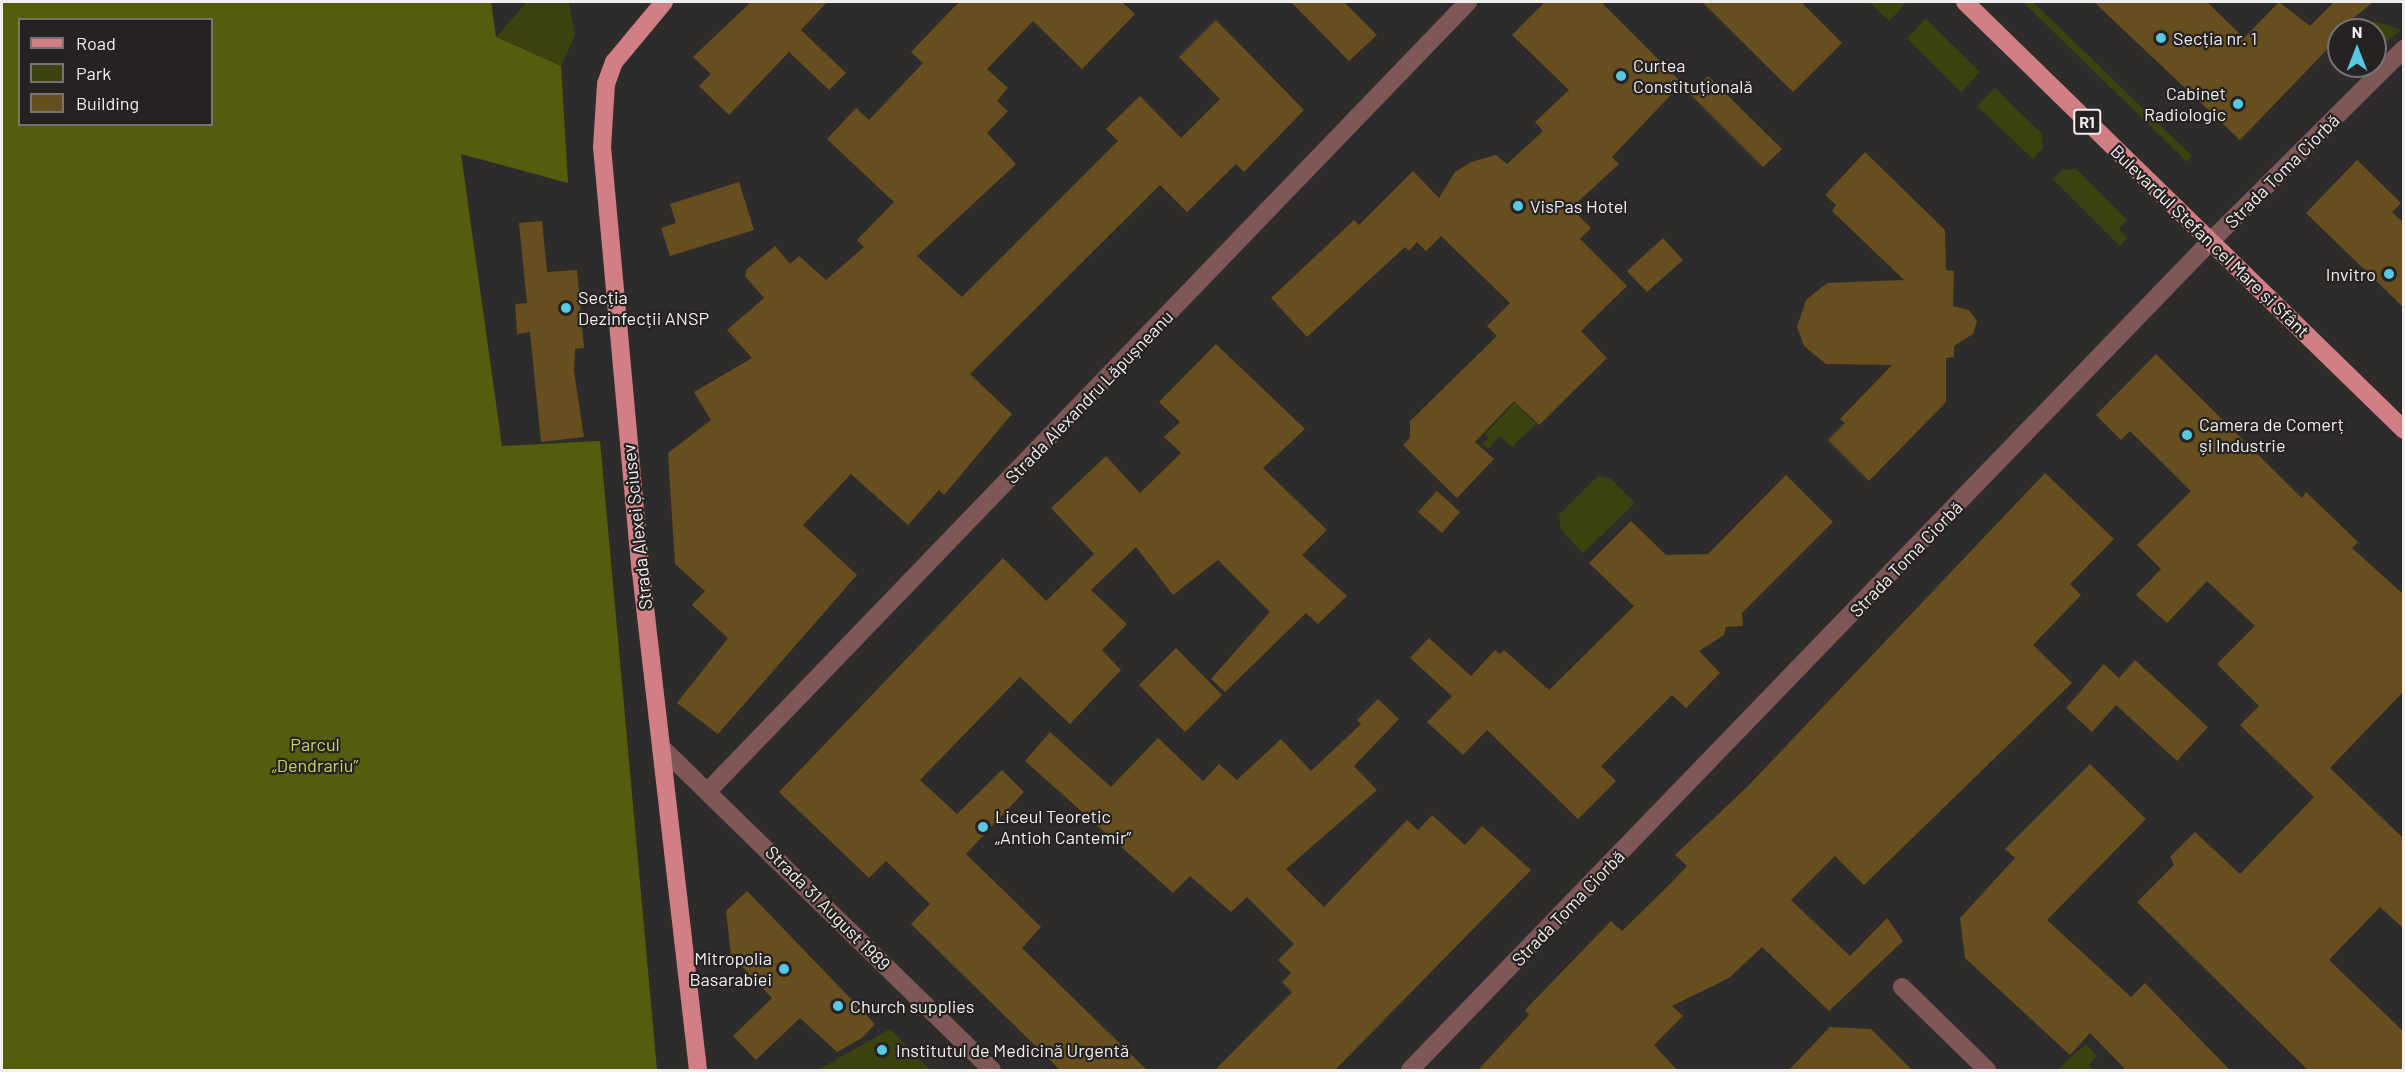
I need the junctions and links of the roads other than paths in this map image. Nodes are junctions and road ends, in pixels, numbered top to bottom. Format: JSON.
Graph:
{"nodes":[{"id":1,"x":664,"y":2,"type":"edge"},
{"id":2,"x":1468,"y":2,"type":"edge"},
{"id":3,"x":1965,"y":2,"type":"edge"},
{"id":4,"x":2403,"y":49,"type":"edge"},
{"id":5,"x":2210,"y":242,"type":"junction"},
{"id":6,"x":2403,"y":430,"type":"edge"},
{"id":7,"x":662,"y":748,"type":"junction"},
{"id":8,"x":708,"y":791,"type":"junction"},
{"id":9,"x":1902,"y":987,"type":"dead end"},
{"id":10,"x":698,"y":1071,"type":"edge"},
{"id":11,"x":992,"y":1071,"type":"edge"},
{"id":12,"x":1410,"y":1071,"type":"edge"},
{"id":13,"x":1987,"y":1071,"type":"edge"}],
"edges":[{"from":1,"to":7,"type":"main road","name":"Strada Alexei Șciusev"},
{"from":2,"to":8,"type":"street","name":"Strada Alexandru Lăpușneanu"},
{"from":3,"to":5,"type":"main road","name":"Bulevardul Ștefan cel Mare și Sfânt","number":"R1"},
{"from":4,"to":5,"type":"street","name":"Strada Toma Ciorbă"},
{"from":5,"to":6,"type":"main road","name":"Bulevardul Ștefan cel Mare și Sfânt","number":"R1"},
{"from":5,"to":12,"type":"street","name":"Strada Toma Ciorbă"},
{"from":7,"to":8,"type":"street","name":"Strada 31 August 1989"},
{"from":7,"to":10,"type":"main road","name":"Strada Alexei Șciusev"},
{"from":8,"to":11,"type":"street","name":"Strada 31 August 1989"},
{"from":9,"to":13,"type":"street"}]}
